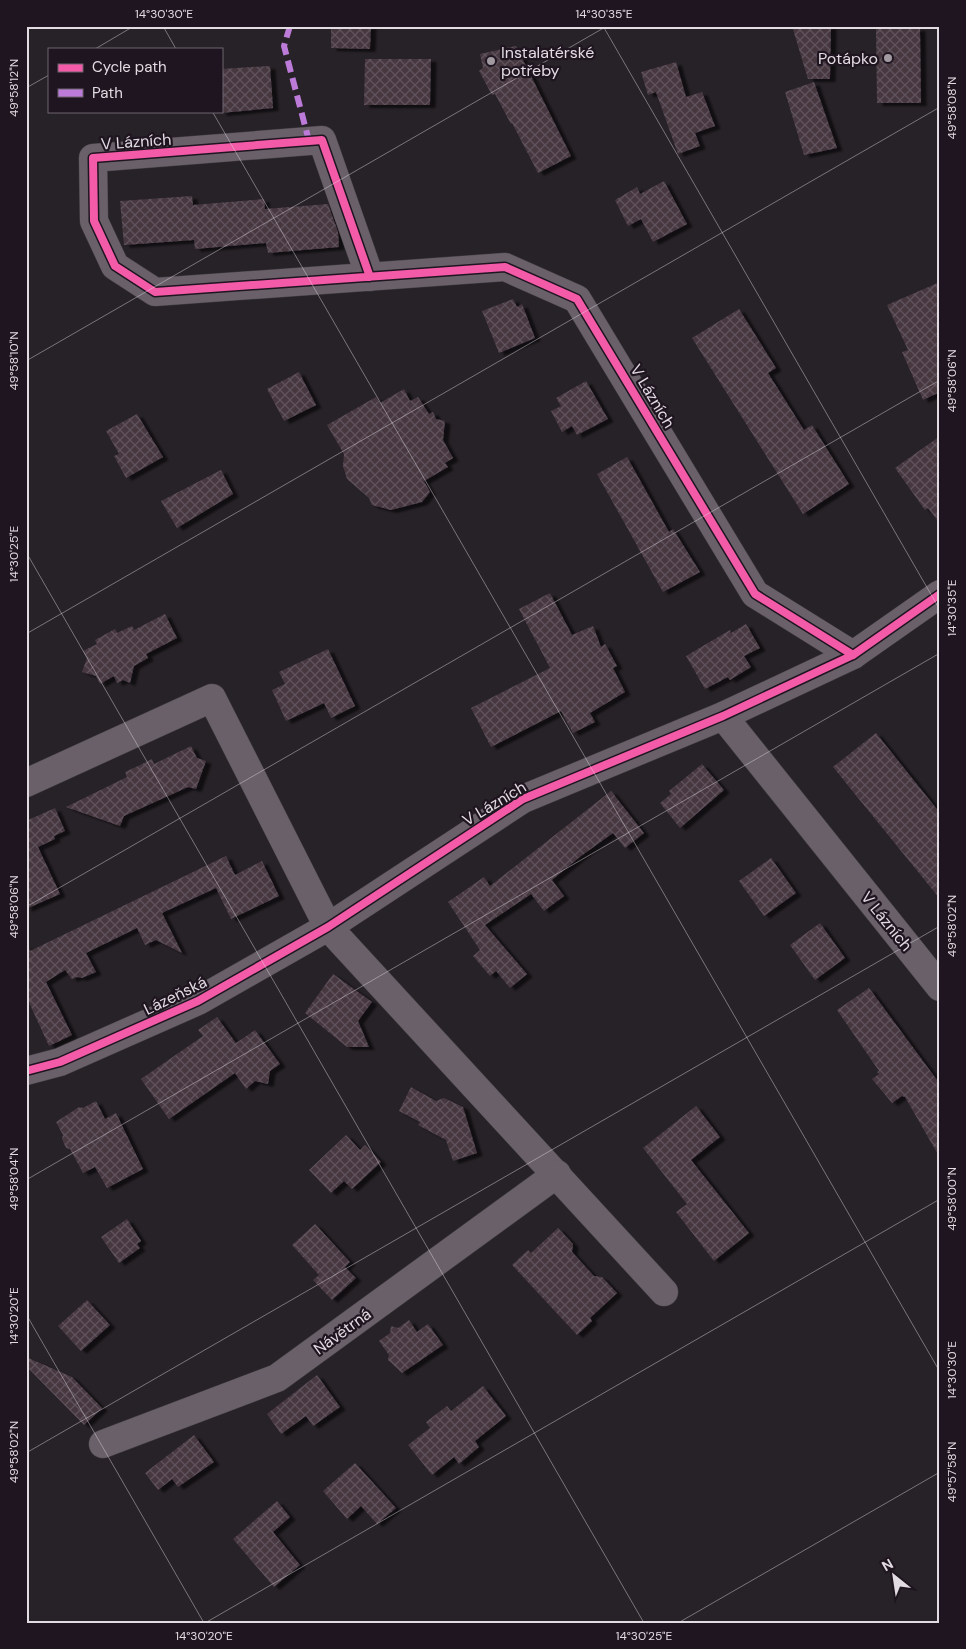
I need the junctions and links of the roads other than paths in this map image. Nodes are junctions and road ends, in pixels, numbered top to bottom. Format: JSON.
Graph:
{"nodes":[{"id":1,"x":370,"y":277,"type":"junction"},
{"id":2,"x":940,"y":594,"type":"edge"},
{"id":3,"x":853,"y":655,"type":"junction"},
{"id":4,"x":723,"y":716,"type":"junction"},
{"id":5,"x":26,"y":784,"type":"edge"},
{"id":6,"x":328,"y":927,"type":"junction"},
{"id":7,"x":940,"y":987,"type":"edge"},
{"id":8,"x":26,"y":1071,"type":"edge"},
{"id":9,"x":557,"y":1174,"type":"junction"},
{"id":10,"x":664,"y":1292,"type":"dead end"},
{"id":11,"x":103,"y":1444,"type":"dead end"}],
"edges":[{"from":1,"to":1,"type":"street","name":"V Lázních"},
{"from":1,"to":3,"type":"street","name":"V Lázních"},
{"from":2,"to":3,"type":"street","name":"V Lázních"},
{"from":3,"to":4,"type":"street","name":"V Lázních"},
{"from":4,"to":6,"type":"street","name":"V Lázních"},
{"from":4,"to":7,"type":"street","name":"V Lázních"},
{"from":5,"to":6,"type":"street"},
{"from":6,"to":8,"type":"street","name":"Lázeňská"},
{"from":6,"to":9,"type":"street"},
{"from":9,"to":10,"type":"street"},
{"from":9,"to":11,"type":"street","name":"Návětrná"}]}
